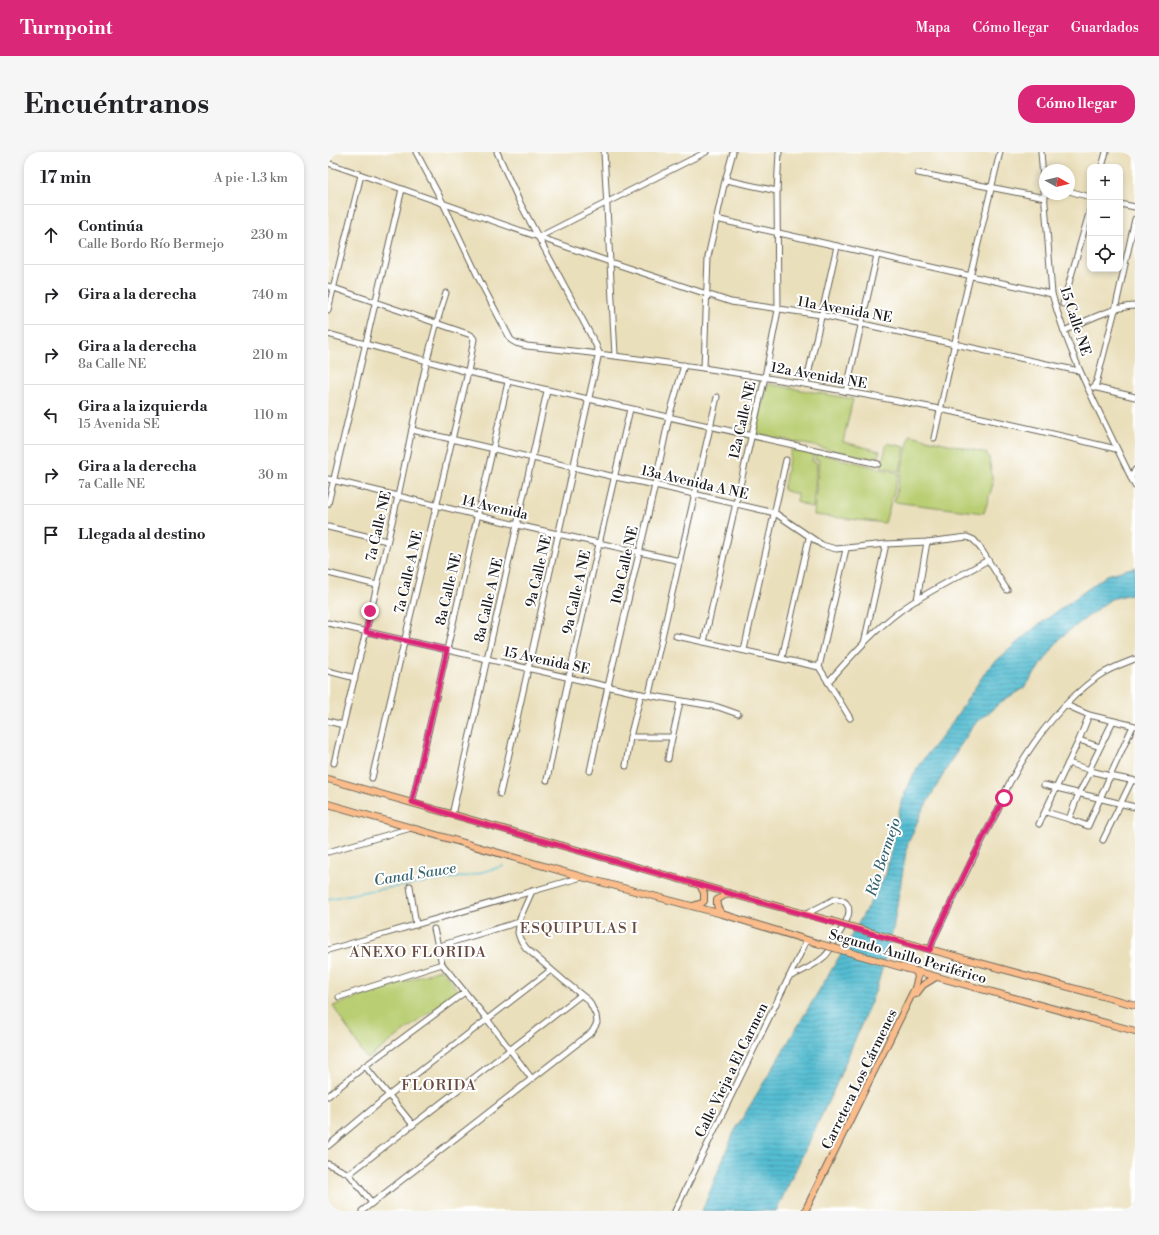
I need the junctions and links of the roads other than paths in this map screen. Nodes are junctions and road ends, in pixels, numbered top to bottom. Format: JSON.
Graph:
{"nodes":[{"id":1,"x":416,"y":152,"type":"edge"},
{"id":2,"x":497,"y":152,"type":"edge"},
{"id":3,"x":604,"y":152,"type":"edge"},
{"id":4,"x":706,"y":152,"type":"edge"},
{"id":5,"x":733,"y":152,"type":"edge"},
{"id":6,"x":778,"y":152,"type":"edge"},
{"id":7,"x":1000,"y":152,"type":"edge"},
{"id":8,"x":1041,"y":152,"type":"edge"},
{"id":9,"x":1106,"y":152,"type":"edge"},
{"id":10,"x":328,"y":163,"type":"edge"},
{"id":11,"x":1042,"y":164,"type":"edge"},
{"id":12,"x":1103,"y":164,"type":"edge"},
{"id":13,"x":918,"y":172,"type":"dead end"},
{"id":14,"x":361,"y":174,"type":"junction"},
{"id":15,"x":726,"y":180,"type":"junction"},
{"id":16,"x":991,"y":187,"type":"junction"},
{"id":17,"x":402,"y":189,"type":"junction"},
{"id":18,"x":777,"y":191,"type":"junction"},
{"id":19,"x":1075,"y":193,"type":"edge"},
{"id":20,"x":1087,"y":196,"type":"edge"},
{"id":21,"x":1039,"y":197,"type":"edge"},
{"id":22,"x":1045,"y":200,"type":"edge"},
{"id":23,"x":443,"y":203,"type":"junction"},
{"id":24,"x":607,"y":203,"type":"junction"},
{"id":25,"x":1123,"y":205,"type":"edge"},
{"id":26,"x":1135,"y":207,"type":"edge"},
{"id":27,"x":716,"y":219,"type":"junction"},
{"id":28,"x":1135,"y":219,"type":"edge"},
{"id":29,"x":1087,"y":220,"type":"edge"},
{"id":30,"x":778,"y":234,"type":"junction"},
{"id":31,"x":539,"y":237,"type":"junction"},
{"id":32,"x":837,"y":246,"type":"junction"},
{"id":33,"x":877,"y":255,"type":"junction"},
{"id":34,"x":610,"y":262,"type":"junction"},
{"id":35,"x":970,"y":276,"type":"junction"},
{"id":36,"x":331,"y":287,"type":"edge"},
{"id":37,"x":446,"y":293,"type":"dead end"},
{"id":38,"x":706,"y":294,"type":"junction"},
{"id":39,"x":1052,"y":294,"type":"junction"},
{"id":40,"x":376,"y":302,"type":"junction"},
{"id":41,"x":1063,"y":304,"type":"dead end"},
{"id":42,"x":1135,"y":306,"type":"edge"},
{"id":43,"x":328,"y":310,"type":"edge"},
{"id":44,"x":778,"y":310,"type":"junction"},
{"id":45,"x":1115,"y":310,"type":"junction"},
{"id":46,"x":821,"y":315,"type":"junction"},
{"id":47,"x":436,"y":323,"type":"junction"},
{"id":48,"x":861,"y":324,"type":"junction"},
{"id":49,"x":1064,"y":330,"type":"junction"},
{"id":50,"x":328,"y":334,"type":"edge"},
{"id":51,"x":955,"y":343,"type":"junction"},
{"id":52,"x":365,"y":345,"type":"junction"},
{"id":53,"x":600,"y":353,"type":"junction"},
{"id":54,"x":615,"y":355,"type":"junction"},
{"id":55,"x":426,"y":362,"type":"junction"},
{"id":56,"x":684,"y":365,"type":"junction"},
{"id":57,"x":704,"y":368,"type":"junction"},
{"id":58,"x":1079,"y":371,"type":"junction"},
{"id":59,"x":468,"y":372,"type":"junction"},
{"id":60,"x":765,"y":377,"type":"junction"},
{"id":61,"x":508,"y":382,"type":"junction"},
{"id":62,"x":806,"y":384,"type":"junction"},
{"id":63,"x":1086,"y":386,"type":"junction"},
{"id":64,"x":1095,"y":388,"type":"junction"},
{"id":65,"x":547,"y":391,"type":"junction"},
{"id":66,"x":846,"y":392,"type":"junction"},
{"id":67,"x":717,"y":397,"type":"dead end"},
{"id":68,"x":1135,"y":397,"type":"edge"},
{"id":69,"x":589,"y":400,"type":"junction"},
{"id":70,"x":630,"y":409,"type":"junction"},
{"id":71,"x":940,"y":409,"type":"junction"},
{"id":72,"x":669,"y":417,"type":"junction"},
{"id":73,"x":710,"y":427,"type":"junction"},
{"id":74,"x":412,"y":430,"type":"junction"},
{"id":75,"x":751,"y":436,"type":"junction"},
{"id":76,"x":934,"y":438,"type":"dead end"},
{"id":77,"x":452,"y":440,"type":"junction"},
{"id":78,"x":493,"y":449,"type":"junction"},
{"id":79,"x":1116,"y":449,"type":"junction"},
{"id":80,"x":532,"y":457,"type":"junction"},
{"id":81,"x":786,"y":460,"type":"dead end"},
{"id":82,"x":878,"y":464,"type":"dead end"},
{"id":83,"x":574,"y":467,"type":"junction"},
{"id":84,"x":1135,"y":470,"type":"edge"},
{"id":85,"x":615,"y":477,"type":"junction"},
{"id":86,"x":1131,"y":478,"type":"junction"},
{"id":87,"x":331,"y":480,"type":"edge"},
{"id":88,"x":655,"y":484,"type":"junction"},
{"id":89,"x":1135,"y":486,"type":"edge"},
{"id":90,"x":695,"y":494,"type":"junction"},
{"id":91,"x":398,"y":496,"type":"junction"},
{"id":92,"x":328,"y":504,"type":"edge"},
{"id":93,"x":735,"y":504,"type":"junction"},
{"id":94,"x":436,"y":506,"type":"junction"},
{"id":95,"x":775,"y":513,"type":"junction"},
{"id":96,"x":478,"y":516,"type":"junction"},
{"id":97,"x":517,"y":525,"type":"junction"},
{"id":98,"x":328,"y":527,"type":"edge"},
{"id":99,"x":559,"y":534,"type":"junction"},
{"id":100,"x":809,"y":538,"type":"junction"},
{"id":101,"x":387,"y":541,"type":"junction"},
{"id":102,"x":927,"y":542,"type":"junction"},
{"id":103,"x":600,"y":543,"type":"junction"},
{"id":104,"x":886,"y":544,"type":"junction"},
{"id":105,"x":846,"y":549,"type":"junction"},
{"id":106,"x":640,"y":552,"type":"junction"},
{"id":107,"x":988,"y":560,"type":"junction"},
{"id":108,"x":680,"y":561,"type":"junction"},
{"id":109,"x":328,"y":573,"type":"edge"},
{"id":110,"x":377,"y":585,"type":"junction"},
{"id":111,"x":1007,"y":590,"type":"dead end"},
{"id":112,"x":917,"y":600,"type":"junction"},
{"id":113,"x":328,"y":623,"type":"edge"},
{"id":114,"x":366,"y":632,"type":"junction"},
{"id":115,"x":676,"y":636,"type":"dead end"},
{"id":116,"x":404,"y":641,"type":"junction"},
{"id":117,"x":704,"y":642,"type":"junction"},
{"id":118,"x":864,"y":644,"type":"junction"},
{"id":119,"x":447,"y":650,"type":"junction"},
{"id":120,"x":744,"y":650,"type":"junction"},
{"id":121,"x":782,"y":658,"type":"junction"},
{"id":122,"x":1135,"y":658,"type":"edge"},
{"id":123,"x":487,"y":659,"type":"junction"},
{"id":124,"x":819,"y":667,"type":"junction"},
{"id":125,"x":528,"y":668,"type":"junction"},
{"id":126,"x":328,"y":671,"type":"edge"},
{"id":127,"x":568,"y":676,"type":"junction"},
{"id":128,"x":355,"y":678,"type":"junction"},
{"id":129,"x":828,"y":682,"type":"junction"},
{"id":130,"x":608,"y":686,"type":"junction"},
{"id":131,"x":641,"y":694,"type":"junction"},
{"id":132,"x":649,"y":694,"type":"junction"},
{"id":133,"x":680,"y":701,"type":"junction"},
{"id":134,"x":1066,"y":705,"type":"junction"},
{"id":135,"x":738,"y":714,"type":"dead end"},
{"id":136,"x":1089,"y":715,"type":"junction"},
{"id":137,"x":850,"y":718,"type":"dead end"},
{"id":138,"x":328,"y":721,"type":"edge"},
{"id":139,"x":1113,"y":721,"type":"junction"},
{"id":140,"x":343,"y":725,"type":"junction"},
{"id":141,"x":1134,"y":726,"type":"edge"},
{"id":142,"x":630,"y":737,"type":"junction"},
{"id":143,"x":671,"y":737,"type":"junction"},
{"id":144,"x":1078,"y":740,"type":"junction"},
{"id":145,"x":1100,"y":747,"type":"junction"},
{"id":146,"x":668,"y":759,"type":"dead end"},
{"id":147,"x":1068,"y":763,"type":"junction"},
{"id":148,"x":334,"y":764,"type":"dead end"},
{"id":149,"x":626,"y":766,"type":"dead end"},
{"id":150,"x":590,"y":771,"type":"dead end"},
{"id":151,"x":1090,"y":771,"type":"junction"},
{"id":152,"x":1110,"y":776,"type":"junction"},
{"id":153,"x":372,"y":778,"type":"dead end"},
{"id":154,"x":328,"y":780,"type":"edge"},
{"id":155,"x":547,"y":780,"type":"dead end"},
{"id":156,"x":1134,"y":780,"type":"edge"},
{"id":157,"x":1044,"y":785,"type":"dead end"},
{"id":158,"x":1056,"y":788,"type":"junction"},
{"id":159,"x":1079,"y":793,"type":"junction"},
{"id":160,"x":500,"y":794,"type":"dead end"},
{"id":161,"x":1100,"y":798,"type":"junction"},
{"id":162,"x":412,"y":802,"type":"junction"},
{"id":163,"x":1120,"y":803,"type":"junction"},
{"id":164,"x":328,"y":804,"type":"edge"},
{"id":165,"x":1135,"y":807,"type":"edge"},
{"id":166,"x":1046,"y":812,"type":"junction"},
{"id":167,"x":452,"y":815,"type":"junction"},
{"id":168,"x":1069,"y":819,"type":"junction"},
{"id":169,"x":1039,"y":824,"type":"dead end"},
{"id":170,"x":411,"y":828,"type":"junction"},
{"id":171,"x":1103,"y":840,"type":"dead end"},
{"id":172,"x":328,"y":852,"type":"edge"},
{"id":173,"x":582,"y":877,"type":"junction"},
{"id":174,"x":700,"y":885,"type":"junction"},
{"id":175,"x":410,"y":886,"type":"dead end"},
{"id":176,"x":532,"y":891,"type":"junction"},
{"id":177,"x":728,"y":893,"type":"junction"},
{"id":178,"x":693,"y":906,"type":"junction"},
{"id":179,"x":722,"y":914,"type":"junction"},
{"id":180,"x":806,"y":914,"type":"junction"},
{"id":181,"x":519,"y":922,"type":"junction"},
{"id":182,"x":416,"y":925,"type":"junction"},
{"id":183,"x":434,"y":929,"type":"dead end"},
{"id":184,"x":807,"y":940,"type":"junction"},
{"id":185,"x":439,"y":946,"type":"junction"},
{"id":186,"x":328,"y":950,"type":"edge"},
{"id":187,"x":930,"y":950,"type":"junction"},
{"id":188,"x":442,"y":964,"type":"junction"},
{"id":189,"x":551,"y":970,"type":"junction"},
{"id":190,"x":916,"y":971,"type":"junction"},
{"id":191,"x":789,"y":977,"type":"junction"},
{"id":192,"x":936,"y":977,"type":"junction"},
{"id":193,"x":465,"y":992,"type":"junction"},
{"id":194,"x":581,"y":995,"type":"junction"},
{"id":195,"x":339,"y":997,"type":"dead end"},
{"id":196,"x":1135,"y":1005,"type":"edge"},
{"id":197,"x":487,"y":1019,"type":"junction"},
{"id":198,"x":1135,"y":1031,"type":"edge"},
{"id":199,"x":510,"y":1050,"type":"junction"},
{"id":200,"x":365,"y":1066,"type":"junction"},
{"id":201,"x":532,"y":1079,"type":"junction"},
{"id":202,"x":389,"y":1095,"type":"junction"},
{"id":203,"x":328,"y":1096,"type":"edge"},
{"id":204,"x":413,"y":1125,"type":"junction"},
{"id":205,"x":328,"y":1146,"type":"edge"},
{"id":206,"x":328,"y":1164,"type":"edge"},
{"id":207,"x":349,"y":1174,"type":"junction"},
{"id":208,"x":812,"y":1198,"type":"junction"},
{"id":209,"x":372,"y":1203,"type":"junction"},
{"id":210,"x":362,"y":1211,"type":"edge"},
{"id":211,"x":676,"y":1211,"type":"edge"},
{"id":212,"x":805,"y":1211,"type":"edge"}],
"edges":[{"from":1,"to":23,"type":"street"},
{"from":2,"to":31,"type":"street"},
{"from":3,"to":24,"type":"street"},
{"from":4,"to":24,"type":"street"},
{"from":5,"to":15,"type":"street"},
{"from":6,"to":18,"type":"street","name":"12a Calle NE"},
{"from":7,"to":16,"type":"street"},
{"from":8,"to":11,"type":"street","name":"15 Calle NE"},
{"from":9,"to":12,"type":"street"},
{"from":10,"to":14,"type":"street","name":"11a Avenida NE"},
{"from":13,"to":16,"type":"street"},
{"from":14,"to":17,"type":"street","name":"11a Avenida NE"},
{"from":14,"to":36,"type":"street"},
{"from":15,"to":18,"type":"street"},
{"from":15,"to":27,"type":"street"},
{"from":16,"to":21,"type":"street"},
{"from":16,"to":35,"type":"street"},
{"from":17,"to":23,"type":"street","name":"11a Avenida NE"},
{"from":17,"to":40,"type":"street"},
{"from":18,"to":30,"type":"street","name":"12a Calle NE"},
{"from":19,"to":20,"type":"street"},
{"from":22,"to":39,"type":"street","name":"15 Calle NE"},
{"from":23,"to":31,"type":"street","name":"11a Avenida NE"},
{"from":23,"to":53,"type":"street","name":"12a Avenida NE"},
{"from":24,"to":31,"type":"street"},
{"from":24,"to":34,"type":"street"},
{"from":25,"to":26,"type":"street"},
{"from":27,"to":30,"type":"street"},
{"from":27,"to":38,"type":"street"},
{"from":28,"to":45,"type":"street"},
{"from":29,"to":41,"type":"street"},
{"from":30,"to":32,"type":"street"},
{"from":30,"to":44,"type":"street","name":"12a Calle NE"},
{"from":31,"to":34,"type":"street","name":"11a Avenida NE"},
{"from":31,"to":53,"type":"street"},
{"from":32,"to":33,"type":"street"},
{"from":32,"to":46,"type":"street"},
{"from":33,"to":35,"type":"street"},
{"from":33,"to":48,"type":"street"},
{"from":34,"to":38,"type":"street","name":"11a Avenida NE"},
{"from":34,"to":54,"type":"street"},
{"from":35,"to":39,"type":"street"},
{"from":35,"to":51,"type":"street"},
{"from":36,"to":40,"type":"street"},
{"from":36,"to":43,"type":"street"},
{"from":37,"to":47,"type":"street","name":"7a Calle NE"},
{"from":38,"to":44,"type":"street","name":"11a Avenida NE"},
{"from":38,"to":57,"type":"street"},
{"from":39,"to":49,"type":"street","name":"15 Calle NE"},
{"from":40,"to":47,"type":"street"},
{"from":40,"to":52,"type":"street"},
{"from":42,"to":45,"type":"street"},
{"from":44,"to":46,"type":"street","name":"11a Avenida NE"},
{"from":44,"to":60,"type":"street","name":"12a Calle NE"},
{"from":45,"to":49,"type":"street"},
{"from":45,"to":64,"type":"street"},
{"from":46,"to":48,"type":"street","name":"11a Avenida NE"},
{"from":46,"to":62,"type":"street"},
{"from":47,"to":55,"type":"street","name":"7a Calle NE"},
{"from":47,"to":59,"type":"street","name":"7a Calle A NE"},
{"from":48,"to":51,"type":"street","name":"11a Avenida NE"},
{"from":48,"to":66,"type":"street"},
{"from":49,"to":58,"type":"street","name":"15 Calle NE"},
{"from":50,"to":52,"type":"street"},
{"from":51,"to":58,"type":"street","name":"11a Avenida NE"},
{"from":51,"to":71,"type":"street"},
{"from":52,"to":55,"type":"street"},
{"from":52,"to":87,"type":"street"},
{"from":53,"to":54,"type":"street","name":"12a Avenida NE"},
{"from":53,"to":69,"type":"street","name":"9a Calle NE"},
{"from":54,"to":56,"type":"street","name":"12a Avenida NE"},
{"from":55,"to":59,"type":"street"},
{"from":55,"to":74,"type":"street","name":"7a Calle NE"},
{"from":56,"to":57,"type":"street","name":"12a Avenida NE"},
{"from":56,"to":72,"type":"street","name":"10a Calle NE"},
{"from":57,"to":60,"type":"street","name":"12a Avenida NE"},
{"from":58,"to":63,"type":"street","name":"15 Calle NE"},
{"from":59,"to":61,"type":"street"},
{"from":59,"to":77,"type":"street","name":"7a Calle A NE"},
{"from":60,"to":62,"type":"street","name":"12a Avenida NE"},
{"from":60,"to":75,"type":"street","name":"12a Calle NE"},
{"from":61,"to":65,"type":"street"},
{"from":61,"to":78,"type":"street","name":"8a Calle NE"},
{"from":62,"to":66,"type":"street","name":"12a Avenida NE"},
{"from":63,"to":64,"type":"street"},
{"from":63,"to":79,"type":"street","name":"15 Calle NE"},
{"from":64,"to":68,"type":"street"},
{"from":65,"to":69,"type":"street"},
{"from":65,"to":80,"type":"street","name":"8a Calle A NE"},
{"from":66,"to":71,"type":"street","name":"12a Avenida NE"},
{"from":67,"to":73,"type":"street"},
{"from":69,"to":70,"type":"street"},
{"from":69,"to":83,"type":"street","name":"9a Calle NE"},
{"from":70,"to":72,"type":"street"},
{"from":70,"to":85,"type":"street","name":"9a Calle A NE"},
{"from":71,"to":76,"type":"street"},
{"from":71,"to":79,"type":"street","name":"12a Avenida NE"},
{"from":72,"to":73,"type":"street"},
{"from":72,"to":88,"type":"street","name":"10a Calle NE"},
{"from":73,"to":75,"type":"street"},
{"from":73,"to":90,"type":"street"},
{"from":74,"to":77,"type":"street","name":"13a Avenida A NE"},
{"from":74,"to":91,"type":"street","name":"7a Calle NE"},
{"from":75,"to":82,"type":"street"},
{"from":75,"to":93,"type":"street","name":"12a Calle NE"},
{"from":77,"to":78,"type":"street","name":"13a Avenida A NE"},
{"from":77,"to":94,"type":"street","name":"7a Calle A NE"},
{"from":78,"to":80,"type":"street","name":"13a Avenida A NE"},
{"from":78,"to":96,"type":"street","name":"8a Calle NE"},
{"from":79,"to":86,"type":"street","name":"15 Calle NE"},
{"from":80,"to":83,"type":"street","name":"13a Avenida A NE"},
{"from":80,"to":97,"type":"street","name":"8a Calle A NE"},
{"from":81,"to":95,"type":"street"},
{"from":83,"to":85,"type":"street","name":"13a Avenida A NE"},
{"from":83,"to":99,"type":"street","name":"9a Calle NE"},
{"from":84,"to":86,"type":"street"},
{"from":85,"to":88,"type":"street","name":"13a Avenida A NE"},
{"from":85,"to":103,"type":"street","name":"9a Calle A NE"},
{"from":86,"to":89,"type":"street","name":"15 Calle NE"},
{"from":87,"to":91,"type":"street","name":"14 Avenida"},
{"from":87,"to":92,"type":"street"},
{"from":88,"to":90,"type":"street","name":"13a Avenida A NE"},
{"from":88,"to":106,"type":"street","name":"10a Calle NE"},
{"from":90,"to":93,"type":"street","name":"13a Avenida A NE"},
{"from":90,"to":108,"type":"street"},
{"from":91,"to":94,"type":"street","name":"14 Avenida"},
{"from":91,"to":101,"type":"street","name":"7a Calle NE"},
{"from":93,"to":95,"type":"street","name":"13a Avenida A NE"},
{"from":93,"to":117,"type":"street","name":"12a Calle NE"},
{"from":94,"to":96,"type":"street","name":"14 Avenida"},
{"from":94,"to":116,"type":"street","name":"7a Calle A NE"},
{"from":95,"to":100,"type":"street","name":"13a Avenida A NE"},
{"from":95,"to":120,"type":"street"},
{"from":96,"to":97,"type":"street","name":"14 Avenida"},
{"from":96,"to":119,"type":"street","name":"8a Calle NE"},
{"from":97,"to":99,"type":"street","name":"14 Avenida"},
{"from":97,"to":123,"type":"street","name":"8a Calle A NE"},
{"from":98,"to":101,"type":"street"},
{"from":99,"to":103,"type":"street","name":"14 Avenida"},
{"from":99,"to":125,"type":"street","name":"9a Calle NE"},
{"from":100,"to":105,"type":"street","name":"13a Avenida A NE"},
{"from":100,"to":121,"type":"street"},
{"from":101,"to":110,"type":"street","name":"7a Calle NE"},
{"from":102,"to":104,"type":"street","name":"13a Avenida A NE"},
{"from":102,"to":107,"type":"street","name":"13a Avenida A NE"},
{"from":102,"to":112,"type":"street"},
{"from":103,"to":106,"type":"street","name":"14 Avenida"},
{"from":103,"to":127,"type":"street","name":"9a Calle A NE"},
{"from":104,"to":105,"type":"street","name":"13a Avenida A NE"},
{"from":104,"to":118,"type":"street"},
{"from":105,"to":124,"type":"street"},
{"from":106,"to":108,"type":"street","name":"14 Avenida"},
{"from":106,"to":130,"type":"street","name":"10a Calle NE"},
{"from":107,"to":111,"type":"street"},
{"from":107,"to":112,"type":"street"},
{"from":108,"to":132,"type":"street"},
{"from":109,"to":110,"type":"street"},
{"from":110,"to":114,"type":"street","name":"7a Calle NE"},
{"from":112,"to":118,"type":"street"},
{"from":113,"to":114,"type":"street","name":"15 Avenida SE"},
{"from":114,"to":116,"type":"street","name":"15 Avenida SE"},
{"from":114,"to":128,"type":"street","name":"7a Calle NE"},
{"from":115,"to":117,"type":"street"},
{"from":116,"to":119,"type":"street","name":"15 Avenida SE"},
{"from":116,"to":153,"type":"street","name":"7a Calle A NE"},
{"from":117,"to":120,"type":"street"},
{"from":118,"to":129,"type":"street"},
{"from":119,"to":123,"type":"street","name":"15 Avenida SE"},
{"from":119,"to":162,"type":"street","name":"8a Calle NE"},
{"from":120,"to":121,"type":"street"},
{"from":121,"to":124,"type":"street"},
{"from":122,"to":134,"type":"street"},
{"from":123,"to":125,"type":"street","name":"15 Avenida SE"},
{"from":123,"to":167,"type":"street","name":"8a Calle A NE"},
{"from":124,"to":129,"type":"street"},
{"from":125,"to":127,"type":"street","name":"15 Avenida SE"},
{"from":125,"to":160,"type":"street","name":"9a Calle NE"},
{"from":126,"to":128,"type":"street"},
{"from":127,"to":130,"type":"street","name":"15 Avenida SE"},
{"from":127,"to":155,"type":"street","name":"9a Calle A NE"},
{"from":128,"to":140,"type":"street","name":"7a Calle NE"},
{"from":129,"to":137,"type":"street"},
{"from":130,"to":131,"type":"street","name":"15 Avenida SE"},
{"from":130,"to":150,"type":"street","name":"10a Calle NE"},
{"from":131,"to":132,"type":"street","name":"15 Avenida SE"},
{"from":131,"to":142,"type":"street"},
{"from":132,"to":133,"type":"street","name":"15 Avenida SE"},
{"from":133,"to":135,"type":"street","name":"15 Avenida SE"},
{"from":133,"to":143,"type":"street"},
{"from":134,"to":136,"type":"street"},
{"from":134,"to":187,"type":"street"},
{"from":136,"to":139,"type":"street"},
{"from":136,"to":144,"type":"street"},
{"from":138,"to":140,"type":"street"},
{"from":139,"to":141,"type":"street"},
{"from":139,"to":145,"type":"street"},
{"from":140,"to":148,"type":"street","name":"7a Calle NE"},
{"from":141,"to":152,"type":"street"},
{"from":142,"to":143,"type":"street"},
{"from":142,"to":149,"type":"street"},
{"from":143,"to":146,"type":"street"},
{"from":144,"to":145,"type":"street"},
{"from":144,"to":147,"type":"street"},
{"from":145,"to":151,"type":"street"},
{"from":147,"to":151,"type":"street"},
{"from":147,"to":158,"type":"street"},
{"from":151,"to":152,"type":"street"},
{"from":151,"to":159,"type":"street"},
{"from":152,"to":156,"type":"street"},
{"from":152,"to":161,"type":"street"},
{"from":154,"to":162,"type":"main road","name":"Segundo Anillo Periférico"},
{"from":156,"to":163,"type":"street"},
{"from":157,"to":158,"type":"street"},
{"from":158,"to":159,"type":"street"},
{"from":158,"to":166,"type":"street"},
{"from":159,"to":161,"type":"street"},
{"from":159,"to":168,"type":"street"},
{"from":161,"to":163,"type":"street"},
{"from":161,"to":168,"type":"street"},
{"from":162,"to":167,"type":"main road","name":"Segundo Anillo Periférico"},
{"from":163,"to":165,"type":"street"},
{"from":163,"to":171,"type":"street"},
{"from":164,"to":170,"type":"main road","name":"Segundo Anillo Periférico"},
{"from":166,"to":168,"type":"street"},
{"from":166,"to":169,"type":"street"},
{"from":167,"to":174,"type":"main road","name":"Segundo Anillo Periférico"},
{"from":170,"to":172,"type":"street"},
{"from":170,"to":173,"type":"main road","name":"Segundo Anillo Periférico"},
{"from":173,"to":176,"type":"street"},
{"from":173,"to":178,"type":"main road","name":"Segundo Anillo Periférico"},
{"from":174,"to":177,"type":"main road","name":"Segundo Anillo Periférico"},
{"from":174,"to":178,"type":"main road"},
{"from":175,"to":182,"type":"street"},
{"from":176,"to":181,"type":"street"},
{"from":176,"to":182,"type":"street"},
{"from":177,"to":179,"type":"main road"},
{"from":177,"to":180,"type":"main road","name":"Segundo Anillo Periférico"},
{"from":178,"to":179,"type":"main road","name":"Segundo Anillo Periférico"},
{"from":179,"to":184,"type":"main road","name":"Segundo Anillo Periférico"},
{"from":180,"to":187,"type":"main road","name":"Segundo Anillo Periférico","bridge":true},
{"from":180,"to":191,"type":"street"},
{"from":181,"to":185,"type":"street"},
{"from":181,"to":189,"type":"street"},
{"from":182,"to":186,"type":"street"},
{"from":183,"to":185,"type":"street"},
{"from":184,"to":190,"type":"main road","name":"Segundo Anillo Periférico","bridge":true},
{"from":184,"to":191,"type":"street","name":"Calle Vieja a El Carmen"},
{"from":185,"to":188,"type":"street"},
{"from":187,"to":196,"type":"main road","name":"Segundo Anillo Periférico"},
{"from":188,"to":193,"type":"street"},
{"from":188,"to":195,"type":"street"},
{"from":189,"to":194,"type":"street"},
{"from":189,"to":197,"type":"street"},
{"from":190,"to":192,"type":"main road","name":"Segundo Anillo Periférico"},
{"from":190,"to":208,"type":"main road","name":"Carretera Los Cármenes"},
{"from":191,"to":211,"type":"street","name":"Calle Vieja a El Carmen"},
{"from":192,"to":198,"type":"main road","name":"Segundo Anillo Periférico"},
{"from":192,"to":208,"type":"main road","name":"Carretera Los Cármenes"},
{"from":193,"to":197,"type":"street"},
{"from":193,"to":200,"type":"street"},
{"from":194,"to":199,"type":"street"},
{"from":194,"to":201,"type":"street"},
{"from":197,"to":199,"type":"street"},
{"from":197,"to":202,"type":"street"},
{"from":199,"to":201,"type":"street"},
{"from":199,"to":204,"type":"street"},
{"from":200,"to":202,"type":"street"},
{"from":200,"to":203,"type":"street"},
{"from":201,"to":209,"type":"street"},
{"from":202,"to":204,"type":"street"},
{"from":202,"to":205,"type":"street"},
{"from":204,"to":207,"type":"street"},
{"from":206,"to":207,"type":"street"},
{"from":207,"to":209,"type":"street"},
{"from":208,"to":212,"type":"main road","name":"Carretera Los Cármenes"},
{"from":209,"to":210,"type":"street"}]}
